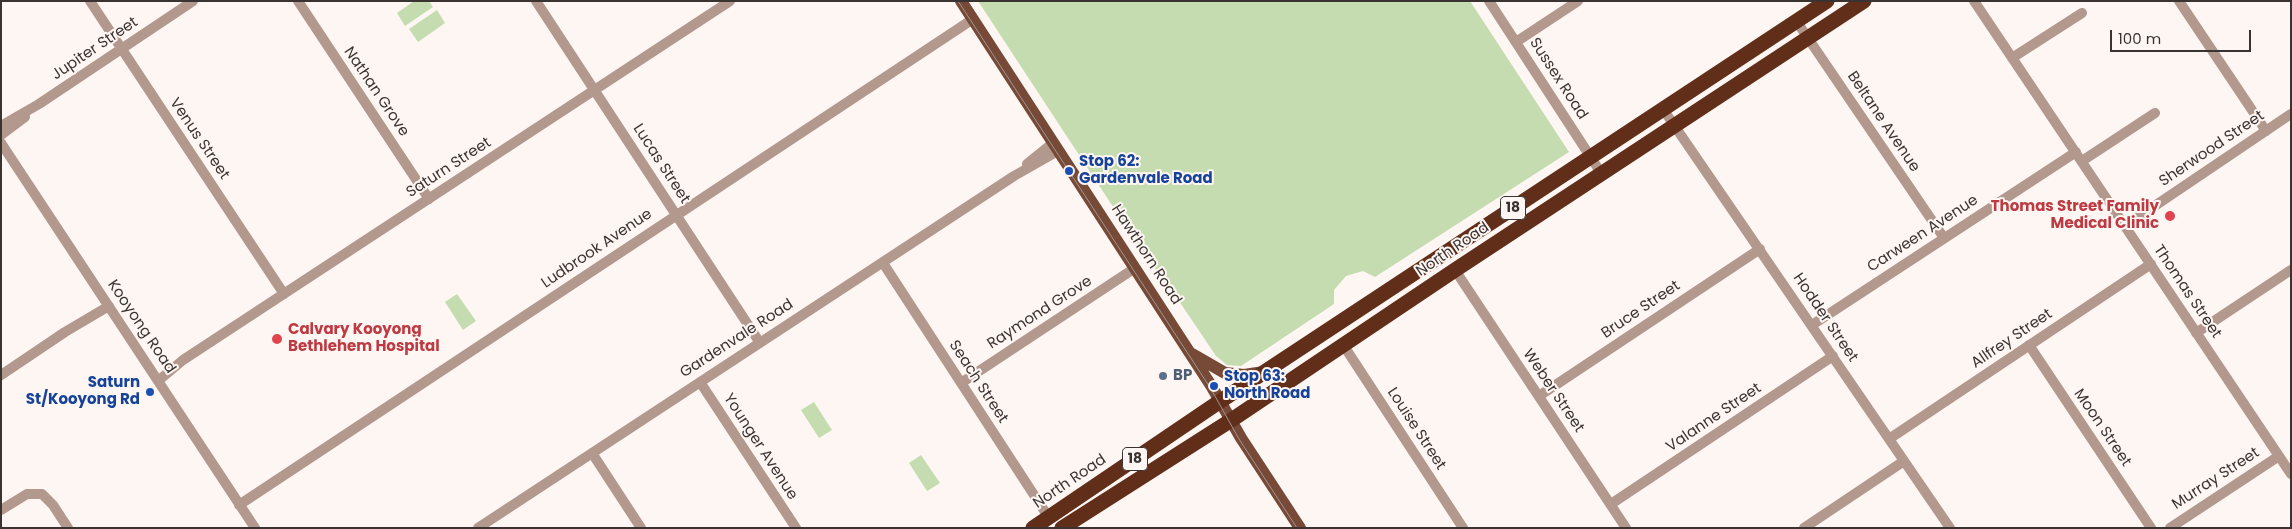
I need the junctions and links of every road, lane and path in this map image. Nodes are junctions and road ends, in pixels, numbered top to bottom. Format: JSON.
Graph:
{"nodes":[{"id":1,"x":90,"y":1,"type":"edge"},
{"id":2,"x":193,"y":1,"type":"edge"},
{"id":3,"x":298,"y":1,"type":"edge"},
{"id":4,"x":536,"y":1,"type":"edge"},
{"id":5,"x":730,"y":1,"type":"edge"},
{"id":6,"x":961,"y":1,"type":"edge"},
{"id":7,"x":1489,"y":1,"type":"edge"},
{"id":8,"x":1578,"y":1,"type":"edge"},
{"id":9,"x":1827,"y":1,"type":"edge"},
{"id":10,"x":1864,"y":1,"type":"edge"},
{"id":11,"x":1974,"y":1,"type":"edge"},
{"id":12,"x":2179,"y":1,"type":"edge"},
{"id":13,"x":2082,"y":13,"type":"dead end"},
{"id":14,"x":973,"y":19,"type":"junction"},
{"id":15,"x":1797,"y":22,"type":"junction"},
{"id":16,"x":1808,"y":39,"type":"junction"},
{"id":17,"x":1516,"y":42,"type":"junction"},
{"id":18,"x":121,"y":49,"type":"junction"},
{"id":19,"x":2012,"y":58,"type":"junction"},
{"id":20,"x":596,"y":90,"type":"junction"},
{"id":21,"x":39,"y":104,"type":"junction"},
{"id":22,"x":1663,"y":109,"type":"junction"},
{"id":23,"x":2155,"y":113,"type":"dead end"},
{"id":24,"x":2291,"y":114,"type":"edge"},
{"id":25,"x":1675,"y":125,"type":"junction"},
{"id":26,"x":1,"y":126,"type":"edge"},
{"id":27,"x":2266,"y":131,"type":"junction"},
{"id":28,"x":1,"y":135,"type":"edge"},
{"id":29,"x":1,"y":143,"type":"edge"},
{"id":30,"x":1056,"y":147,"type":"junction"},
{"id":31,"x":1590,"y":157,"type":"junction"},
{"id":32,"x":2079,"y":157,"type":"junction"},
{"id":33,"x":1601,"y":173,"type":"junction"},
{"id":34,"x":429,"y":199,"type":"junction"},
{"id":35,"x":676,"y":214,"type":"junction"},
{"id":36,"x":2125,"y":226,"type":"junction"},
{"id":37,"x":1944,"y":238,"type":"junction"},
{"id":38,"x":1760,"y":249,"type":"junction"},
{"id":39,"x":883,"y":263,"type":"junction"},
{"id":40,"x":2151,"y":264,"type":"junction"},
{"id":41,"x":1135,"y":268,"type":"junction"},
{"id":42,"x":1455,"y":270,"type":"junction"},
{"id":43,"x":2291,"y":270,"type":"edge"},
{"id":44,"x":284,"y":294,"type":"junction"},
{"id":45,"x":107,"y":304,"type":"junction"},
{"id":46,"x":1812,"y":325,"type":"junction"},
{"id":47,"x":2196,"y":333,"type":"junction"},
{"id":48,"x":760,"y":343,"type":"junction"},
{"id":49,"x":2029,"y":345,"type":"junction"},
{"id":50,"x":1344,"y":346,"type":"junction"},
{"id":51,"x":1190,"y":353,"type":"junction"},
{"id":52,"x":1833,"y":356,"type":"junction"},
{"id":53,"x":1265,"y":372,"type":"junction"},
{"id":54,"x":1,"y":375,"type":"edge"},
{"id":55,"x":156,"y":378,"type":"junction"},
{"id":56,"x":700,"y":382,"type":"junction"},
{"id":57,"x":961,"y":383,"type":"junction"},
{"id":58,"x":1539,"y":396,"type":"junction"},
{"id":59,"x":1221,"y":401,"type":"junction"},
{"id":60,"x":1231,"y":420,"type":"junction"},
{"id":61,"x":1169,"y":435,"type":"junction"},
{"id":62,"x":1889,"y":439,"type":"junction"},
{"id":63,"x":592,"y":453,"type":"junction"},
{"id":64,"x":1181,"y":453,"type":"junction"},
{"id":65,"x":2278,"y":456,"type":"junction"},
{"id":66,"x":1904,"y":461,"type":"junction"},
{"id":67,"x":2289,"y":467,"type":"edge"},
{"id":68,"x":239,"y":504,"type":"junction"},
{"id":69,"x":1611,"y":504,"type":"junction"},
{"id":70,"x":1,"y":510,"type":"edge"},
{"id":71,"x":1049,"y":518,"type":"junction"},
{"id":72,"x":484,"y":526,"type":"edge"},
{"id":73,"x":1064,"y":527,"type":"edge"},
{"id":74,"x":68,"y":528,"type":"edge"},
{"id":75,"x":255,"y":528,"type":"edge"},
{"id":76,"x":641,"y":528,"type":"edge"},
{"id":77,"x":796,"y":528,"type":"edge"},
{"id":78,"x":1034,"y":528,"type":"edge"},
{"id":79,"x":1300,"y":528,"type":"edge"},
{"id":80,"x":1463,"y":528,"type":"edge"},
{"id":81,"x":1626,"y":528,"type":"edge"},
{"id":82,"x":1804,"y":528,"type":"edge"},
{"id":83,"x":1950,"y":528,"type":"edge"},
{"id":84,"x":2151,"y":528,"type":"edge"},
{"id":85,"x":2170,"y":528,"type":"edge"}],
"edges":[{"from":1,"to":18,"type":"street","name":"Venus Street"},
{"from":2,"to":18,"type":"street","name":"Jupiter Street"},
{"from":3,"to":34,"type":"street","name":"Nathan Grove"},
{"from":4,"to":20,"type":"street","name":"Lucas Street"},
{"from":5,"to":20,"type":"street","name":"Saturn Street"},
{"from":6,"to":14,"type":"main road","name":"Hawthorn Road"},
{"from":7,"to":17,"type":"street","name":"Sussex Road"},
{"from":8,"to":17,"type":"street"},
{"from":9,"to":15,"type":"highway","name":"North Road","number":"18"},
{"from":10,"to":16,"type":"highway","name":"North Road","number":"18"},
{"from":11,"to":19,"type":"street","name":"Thomas Street"},
{"from":12,"to":27,"type":"street"},
{"from":13,"to":19,"type":"street"},
{"from":14,"to":30,"type":"main road","name":"Hawthorn Road"},
{"from":14,"to":35,"type":"street","name":"Ludbrook Avenue"},
{"from":15,"to":16,"type":"street","name":"Beltane Avenue"},
{"from":15,"to":22,"type":"highway","name":"North Road","number":"18"},
{"from":16,"to":25,"type":"highway","name":"North Road","number":"18"},
{"from":16,"to":37,"type":"street","name":"Beltane Avenue"},
{"from":17,"to":31,"type":"street","name":"Sussex Road"},
{"from":18,"to":21,"type":"street","name":"Jupiter Street"},
{"from":18,"to":44,"type":"street","name":"Venus Street"},
{"from":19,"to":32,"type":"street","name":"Thomas Street"},
{"from":20,"to":34,"type":"street","name":"Saturn Street"},
{"from":20,"to":35,"type":"street","name":"Lucas Street"},
{"from":21,"to":26,"type":"street","name":"Jupiter Street"},
{"from":21,"to":28,"type":"street","name":"Jupiter Street"},
{"from":22,"to":25,"type":"street","name":"Hodder Street"},
{"from":22,"to":31,"type":"highway","name":"North Road","number":"18"},
{"from":23,"to":32,"type":"street","name":"Carween Avenue"},
{"from":24,"to":27,"type":"street","name":"Sherwood Street"},
{"from":25,"to":33,"type":"highway","name":"North Road","number":"18"},
{"from":25,"to":38,"type":"street","name":"Hodder Street"},
{"from":27,"to":36,"type":"street","name":"Sherwood Street"},
{"from":29,"to":45,"type":"street","name":"Kooyong Road"},
{"from":30,"to":39,"type":"street","name":"Gardenvale Road"},
{"from":30,"to":41,"type":"main road","name":"Hawthorn Road"},
{"from":31,"to":33,"type":"street","name":"Sussex Road"},
{"from":31,"to":53,"type":"highway","name":"North Road","number":"18"},
{"from":32,"to":36,"type":"street","name":"Thomas Street"},
{"from":32,"to":37,"type":"street","name":"Carween Avenue"},
{"from":33,"to":42,"type":"highway","name":"North Road","number":"18"},
{"from":34,"to":44,"type":"street","name":"Saturn Street"},
{"from":35,"to":48,"type":"street","name":"Lucas Street"},
{"from":35,"to":68,"type":"street","name":"Ludbrook Avenue"},
{"from":36,"to":40,"type":"street","name":"Thomas Street"},
{"from":37,"to":46,"type":"street","name":"Carween Avenue"},
{"from":38,"to":46,"type":"street","name":"Hodder Street"},
{"from":38,"to":58,"type":"street","name":"Bruce Street"},
{"from":39,"to":48,"type":"street","name":"Gardenvale Road"},
{"from":39,"to":57,"type":"street","name":"Seach Street"},
{"from":40,"to":47,"type":"street","name":"Thomas Street"},
{"from":40,"to":49,"type":"street","name":"Allfrey Street"},
{"from":41,"to":51,"type":"main road","name":"Hawthorn Road"},
{"from":41,"to":57,"type":"street","name":"Raymond Grove"},
{"from":42,"to":50,"type":"highway","name":"North Road","number":"18"},
{"from":42,"to":58,"type":"street","name":"Weber Street"},
{"from":43,"to":47,"type":"street"},
{"from":44,"to":55,"type":"street","name":"Saturn Street"},
{"from":45,"to":54,"type":"street"},
{"from":45,"to":55,"type":"street","name":"Kooyong Road"},
{"from":46,"to":52,"type":"street","name":"Hodder Street"},
{"from":47,"to":65,"type":"street","name":"Thomas Street"},
{"from":48,"to":56,"type":"street","name":"Gardenvale Road"},
{"from":49,"to":62,"type":"street","name":"Allfrey Street"},
{"from":49,"to":84,"type":"street","name":"Moon Street"},
{"from":50,"to":60,"type":"highway","name":"North Road","number":"18"},
{"from":50,"to":80,"type":"street","name":"Louise Street"},
{"from":51,"to":53,"type":"main road"},
{"from":51,"to":59,"type":"main road","name":"Hawthorn Road"},
{"from":52,"to":62,"type":"street","name":"Hodder Street"},
{"from":52,"to":69,"type":"street","name":"Valanne Street"},
{"from":53,"to":59,"type":"highway","name":"North Road","number":"18"},
{"from":55,"to":68,"type":"street","name":"Kooyong Road"},
{"from":56,"to":63,"type":"street","name":"Gardenvale Road"},
{"from":56,"to":77,"type":"street","name":"Younger Avenue"},
{"from":57,"to":71,"type":"street","name":"Seach Street"},
{"from":58,"to":69,"type":"street","name":"Weber Street"},
{"from":59,"to":60,"type":"main road","name":"Hawthorn Road"},
{"from":59,"to":61,"type":"highway","name":"North Road","number":"18"},
{"from":60,"to":64,"type":"highway","name":"North Road","number":"18"},
{"from":60,"to":79,"type":"main road","name":"Hawthorn Road"},
{"from":61,"to":64,"type":"highway"},
{"from":61,"to":71,"type":"highway","name":"North Road","number":"18"},
{"from":62,"to":66,"type":"street","name":"Hodder Street"},
{"from":63,"to":72,"type":"street","name":"Gardenvale Road"},
{"from":63,"to":76,"type":"street"},
{"from":64,"to":73,"type":"highway","name":"North Road","number":"18"},
{"from":65,"to":67,"type":"street","name":"Thomas Street"},
{"from":65,"to":85,"type":"street","name":"Murray Street"},
{"from":66,"to":82,"type":"street"},
{"from":66,"to":83,"type":"street","name":"Hodder Street"},
{"from":68,"to":75,"type":"street","name":"Kooyong Road"},
{"from":69,"to":81,"type":"street","name":"Weber Street"},
{"from":70,"to":74,"type":"street"},
{"from":71,"to":78,"type":"highway","name":"North Road","number":"18"}]}
